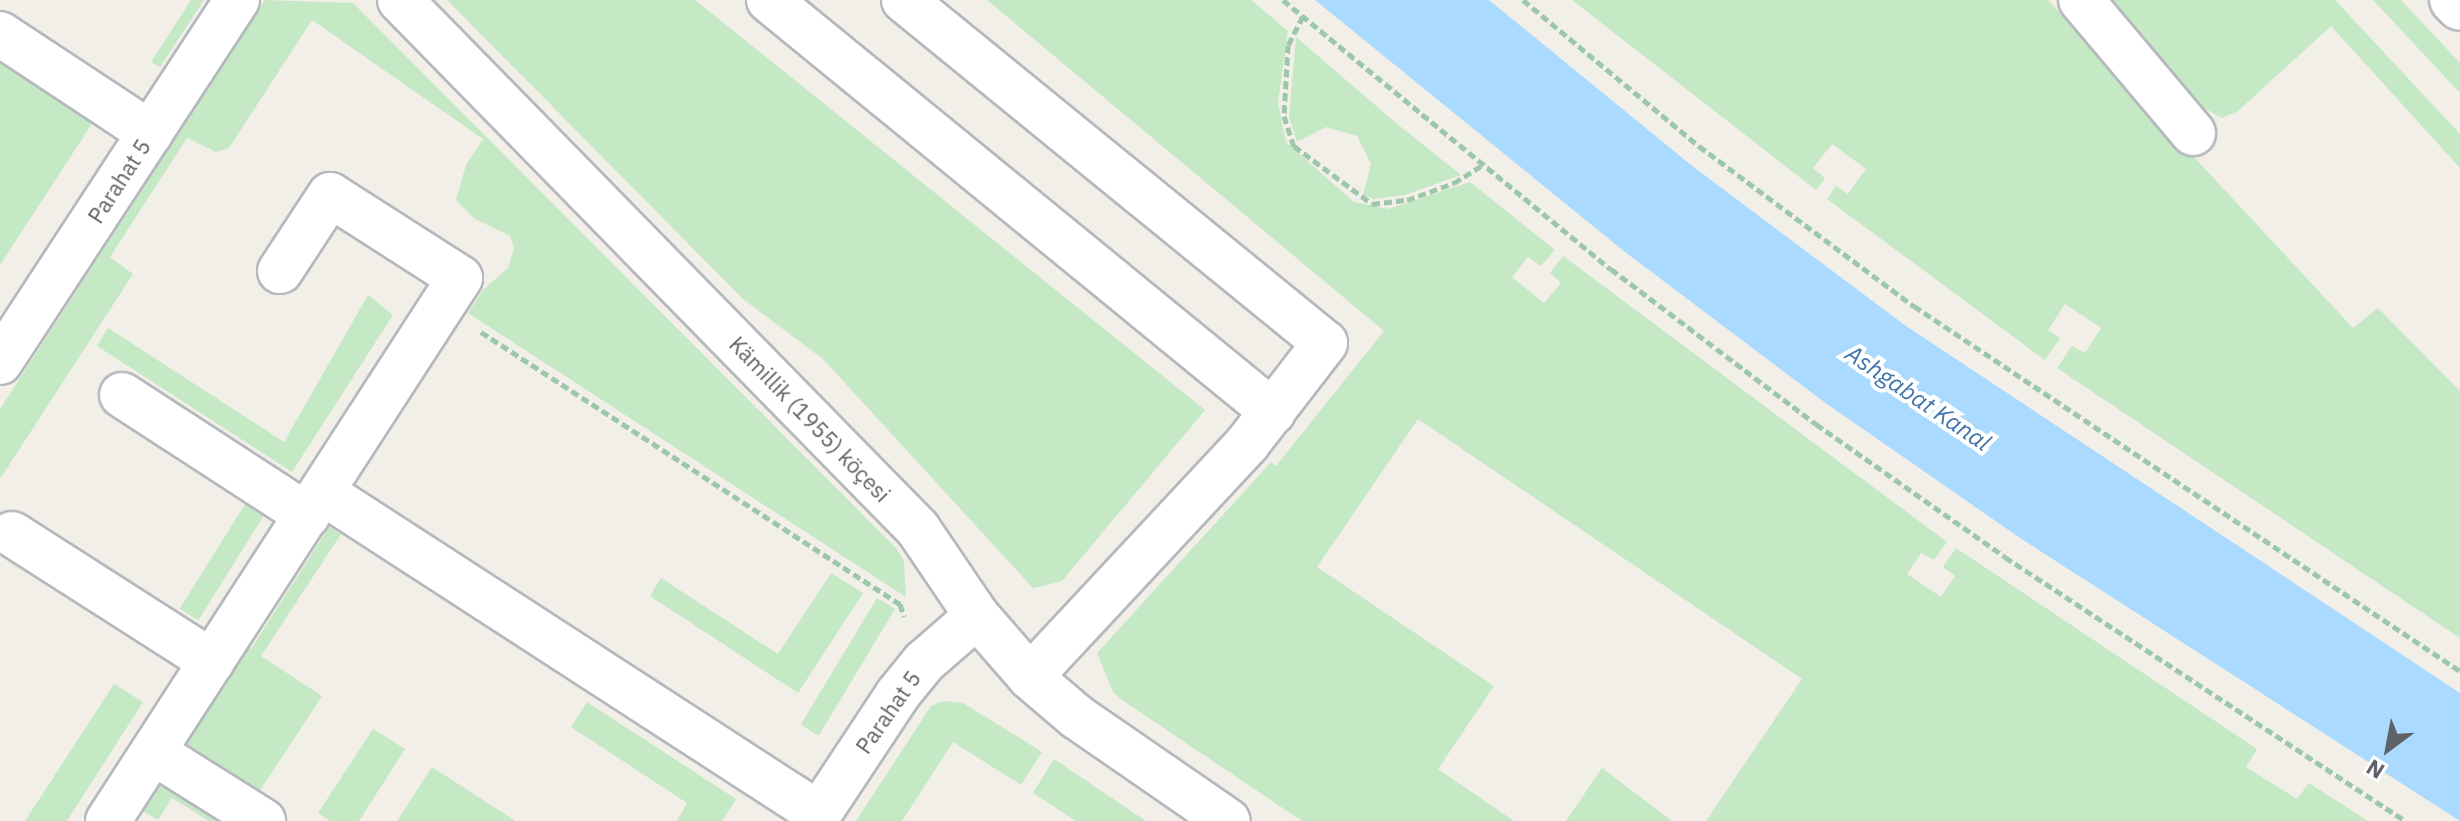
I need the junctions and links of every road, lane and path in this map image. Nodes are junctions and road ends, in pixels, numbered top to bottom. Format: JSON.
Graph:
{"nodes":[{"id":1,"x":237,"y":0,"type":"edge"},
{"id":2,"x":400,"y":0,"type":"edge"},
{"id":3,"x":769,"y":0,"type":"edge"},
{"id":4,"x":904,"y":0,"type":"edge"},
{"id":5,"x":1283,"y":0,"type":"edge"},
{"id":6,"x":1523,"y":0,"type":"edge"},
{"id":7,"x":2081,"y":0,"type":"edge"},
{"id":8,"x":2452,"y":0,"type":"edge"},
{"id":9,"x":2460,"y":8,"type":"edge"},
{"id":10,"x":1303,"y":16,"type":"junction"},
{"id":11,"x":0,"y":34,"type":"edge"},
{"id":12,"x":150,"y":133,"type":"junction"},
{"id":13,"x":2193,"y":133,"type":"dead end"},
{"id":14,"x":1483,"y":165,"type":"junction"},
{"id":15,"x":280,"y":271,"type":"dead end"},
{"id":16,"x":470,"y":324,"type":"dead end"},
{"id":17,"x":5,"y":343,"type":"edge"},
{"id":18,"x":122,"y":395,"type":"dead end"},
{"id":19,"x":1273,"y":412,"type":"junction"},
{"id":20,"x":314,"y":504,"type":"junction"},
{"id":21,"x":12,"y":534,"type":"dead end"},
{"id":22,"x":977,"y":616,"type":"junction"},
{"id":23,"x":897,"y":628,"type":"dead end"},
{"id":24,"x":212,"y":662,"type":"junction"},
{"id":25,"x":2460,"y":671,"type":"edge"},
{"id":26,"x":1030,"y":677,"type":"junction"},
{"id":27,"x":153,"y":752,"type":"junction"},
{"id":28,"x":816,"y":817,"type":"edge"},
{"id":29,"x":108,"y":821,"type":"edge"},
{"id":30,"x":263,"y":821,"type":"edge"},
{"id":31,"x":1228,"y":821,"type":"edge"},
{"id":32,"x":2405,"y":821,"type":"edge"}],
"edges":[{"from":1,"to":12,"type":"street","name":"Parahat 5"},
{"from":2,"to":22,"type":"street","name":"Kämillik (1955) köçesi"},
{"from":3,"to":19,"type":"street"},
{"from":4,"to":19,"type":"street"},
{"from":5,"to":10,"type":"path"},
{"from":6,"to":25,"type":"path"},
{"from":7,"to":13,"type":"street"},
{"from":8,"to":9,"type":"street"},
{"from":10,"to":14,"type":"path"},
{"from":10,"to":14,"type":"path"},
{"from":11,"to":12,"type":"street"},
{"from":12,"to":17,"type":"street","name":"Parahat 5"},
{"from":14,"to":32,"type":"path"},
{"from":15,"to":20,"type":"street"},
{"from":16,"to":23,"type":"path"},
{"from":18,"to":20,"type":"street"},
{"from":19,"to":26,"type":"street"},
{"from":20,"to":24,"type":"street"},
{"from":20,"to":28,"type":"street"},
{"from":21,"to":24,"type":"street"},
{"from":22,"to":26,"type":"street","name":"Kämillik (1955) köçesi"},
{"from":22,"to":28,"type":"street","name":"Parahat 5"},
{"from":24,"to":27,"type":"street"},
{"from":26,"to":31,"type":"street","name":"Kämillik (1955) köçesi"},
{"from":27,"to":29,"type":"street"},
{"from":27,"to":30,"type":"street"}]}
